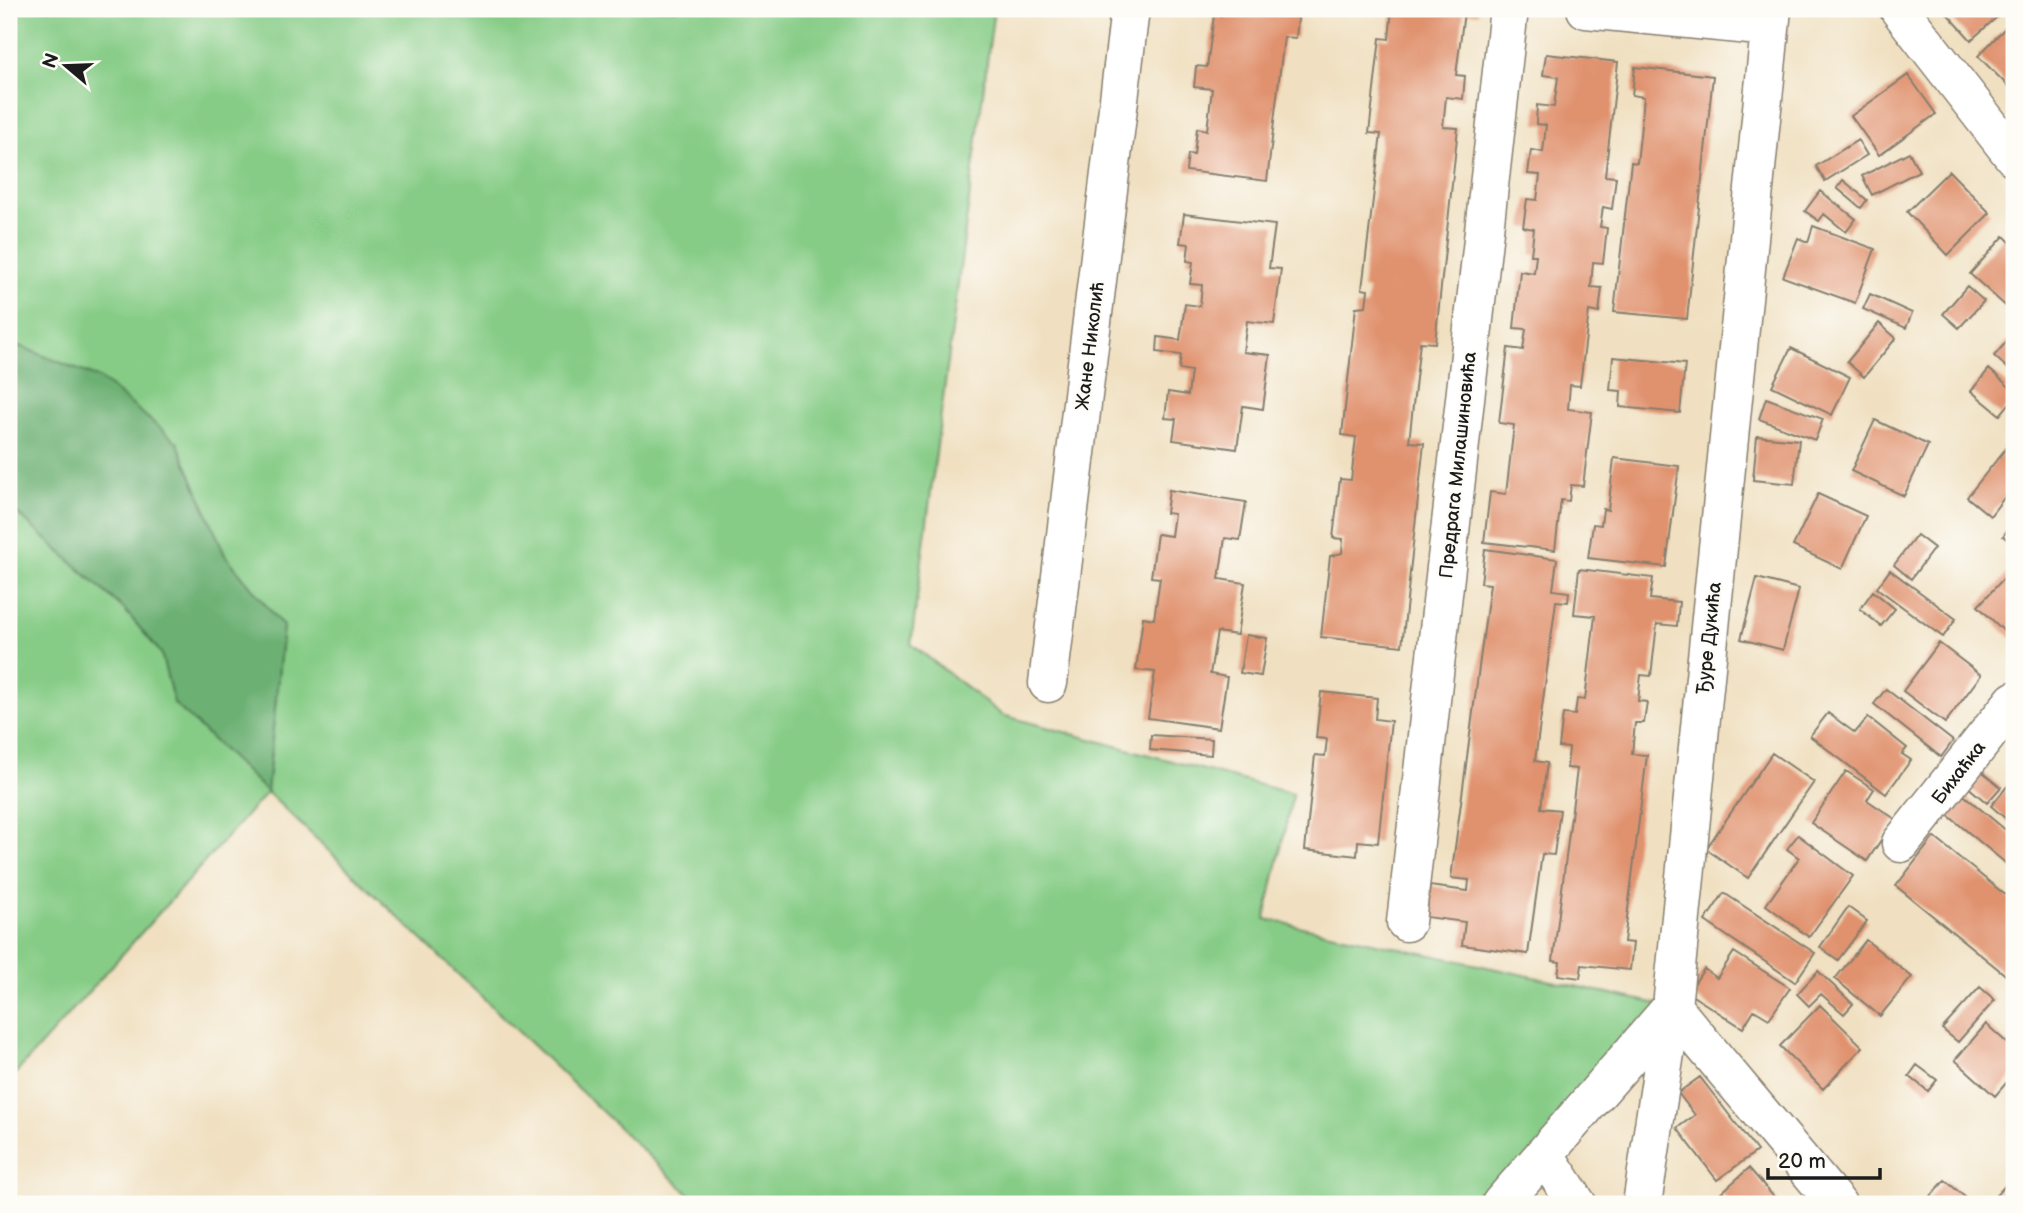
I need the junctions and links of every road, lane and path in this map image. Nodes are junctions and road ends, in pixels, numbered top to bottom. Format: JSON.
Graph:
{"nodes":[{"id":1,"x":1130,"y":9,"type":"edge"},
{"id":2,"x":1509,"y":9,"type":"edge"},
{"id":3,"x":1586,"y":9,"type":"edge"},
{"id":4,"x":1899,"y":9,"type":"edge"},
{"id":5,"x":1771,"y":18,"type":"edge"},
{"id":6,"x":2014,"y":157,"type":"edge"},
{"id":7,"x":1048,"y":683,"type":"dead end"},
{"id":8,"x":2014,"y":701,"type":"edge"},
{"id":9,"x":1901,"y":843,"type":"dead end"},
{"id":10,"x":1406,"y":922,"type":"dead end"},
{"id":11,"x":1672,"y":1007,"type":"junction"},
{"id":12,"x":1544,"y":1154,"type":"junction"},
{"id":13,"x":1501,"y":1204,"type":"edge"},
{"id":14,"x":1577,"y":1204,"type":"edge"},
{"id":15,"x":1642,"y":1204,"type":"edge"},
{"id":16,"x":1838,"y":1204,"type":"edge"}],
"edges":[{"from":1,"to":7,"type":"street","name":"Жане Николић"},
{"from":2,"to":10,"type":"street","name":"Предрага Милашиновића"},
{"from":3,"to":5,"type":"street"},
{"from":4,"to":6,"type":"street"},
{"from":5,"to":11,"type":"street","name":"Ђуре Дукића"},
{"from":8,"to":9,"type":"street","name":"Бихаћка"},
{"from":11,"to":12,"type":"street"},
{"from":11,"to":15,"type":"street","name":"Ђуре Дукића"},
{"from":11,"to":16,"type":"street"},
{"from":12,"to":13,"type":"street"},
{"from":12,"to":14,"type":"street"}]}
